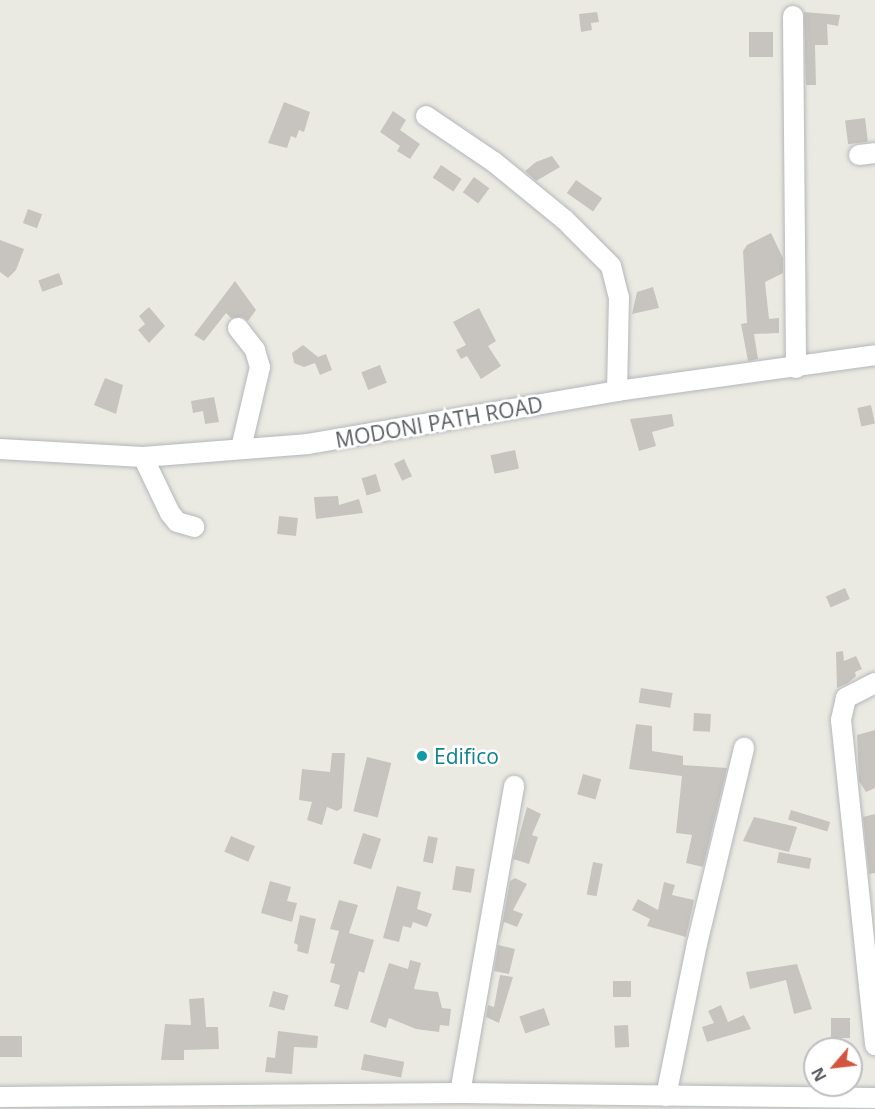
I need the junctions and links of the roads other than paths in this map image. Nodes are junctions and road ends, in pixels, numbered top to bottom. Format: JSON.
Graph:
{"nodes":[{"id":1,"x":793,"y":16,"type":"dead end"},
{"id":2,"x":426,"y":116,"type":"dead end"},
{"id":3,"x":238,"y":328,"type":"dead end"},
{"id":4,"x":875,"y":355,"type":"edge"},
{"id":5,"x":796,"y":368,"type":"junction"},
{"id":6,"x":617,"y":391,"type":"junction"},
{"id":7,"x":242,"y":448,"type":"junction"},
{"id":8,"x":0,"y":449,"type":"edge"},
{"id":9,"x":143,"y":457,"type":"junction"},
{"id":10,"x":194,"y":527,"type":"dead end"},
{"id":11,"x":875,"y":683,"type":"edge"},
{"id":12,"x":744,"y":748,"type":"dead end"},
{"id":13,"x":514,"y":786,"type":"dead end"},
{"id":14,"x":875,"y":1044,"type":"edge"},
{"id":15,"x":460,"y":1093,"type":"junction"},
{"id":16,"x":666,"y":1096,"type":"junction"},
{"id":17,"x":0,"y":1097,"type":"edge"},
{"id":18,"x":875,"y":1098,"type":"edge"}],
"edges":[{"from":1,"to":5,"type":"street"},
{"from":2,"to":6,"type":"street"},
{"from":3,"to":7,"type":"street"},
{"from":4,"to":5,"type":"street","name":"MODONI PATH ROAD"},
{"from":5,"to":6,"type":"street","name":"MODONI PATH ROAD"},
{"from":6,"to":7,"type":"street","name":"MODONI PATH ROAD"},
{"from":7,"to":9,"type":"street","name":"MODONI PATH ROAD"},
{"from":8,"to":9,"type":"street","name":"MODONI PATH ROAD"},
{"from":9,"to":10,"type":"street"},
{"from":11,"to":14,"type":"street"},
{"from":12,"to":16,"type":"street"},
{"from":13,"to":15,"type":"street"},
{"from":15,"to":16,"type":"street"},
{"from":15,"to":17,"type":"street"},
{"from":16,"to":18,"type":"street"}]}
